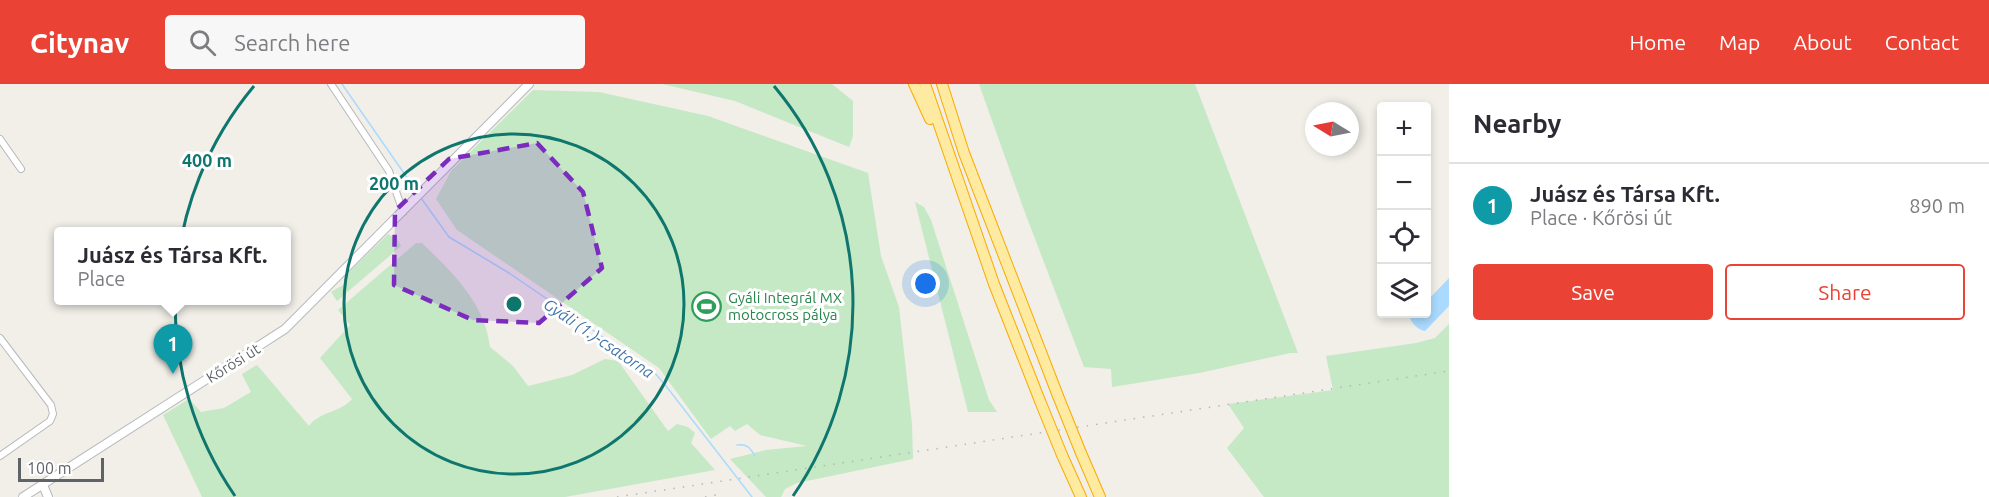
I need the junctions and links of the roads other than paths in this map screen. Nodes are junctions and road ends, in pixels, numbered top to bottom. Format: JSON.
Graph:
{"nodes":[{"id":1,"x":332,"y":84,"type":"edge"},
{"id":2,"x":529,"y":84,"type":"edge"},
{"id":3,"x":914,"y":84,"type":"edge"},
{"id":4,"x":925,"y":84,"type":"edge"},
{"id":5,"x":944,"y":84,"type":"edge"},
{"id":6,"x":0,"y":139,"type":"edge"},
{"id":7,"x":949,"y":157,"type":"junction"},
{"id":8,"x":21,"y":169,"type":"dead end"},
{"id":9,"x":403,"y":212,"type":"junction"},
{"id":10,"x":0,"y":338,"type":"edge"},
{"id":11,"x":0,"y":456,"type":"edge"},
{"id":12,"x":43,"y":485,"type":"junction"},
{"id":13,"x":23,"y":497,"type":"edge"},
{"id":14,"x":48,"y":497,"type":"edge"},
{"id":15,"x":1081,"y":497,"type":"edge"},
{"id":16,"x":1100,"y":497,"type":"edge"}],
"edges":[{"from":1,"to":9,"type":"street"},
{"from":2,"to":9,"type":"main road","name":"Kőrösi út"},
{"from":3,"to":7,"type":"highway"},
{"from":4,"to":7,"type":"highway"},
{"from":5,"to":16,"type":"highway","bridge":true},
{"from":6,"to":8,"type":"street"},
{"from":7,"to":15,"type":"highway","bridge":true},
{"from":9,"to":12,"type":"main road","name":"Kőrösi út"},
{"from":10,"to":11,"type":"street"},
{"from":12,"to":13,"type":"main road","name":"Kőrösi út"},
{"from":12,"to":14,"type":"main road"}]}
